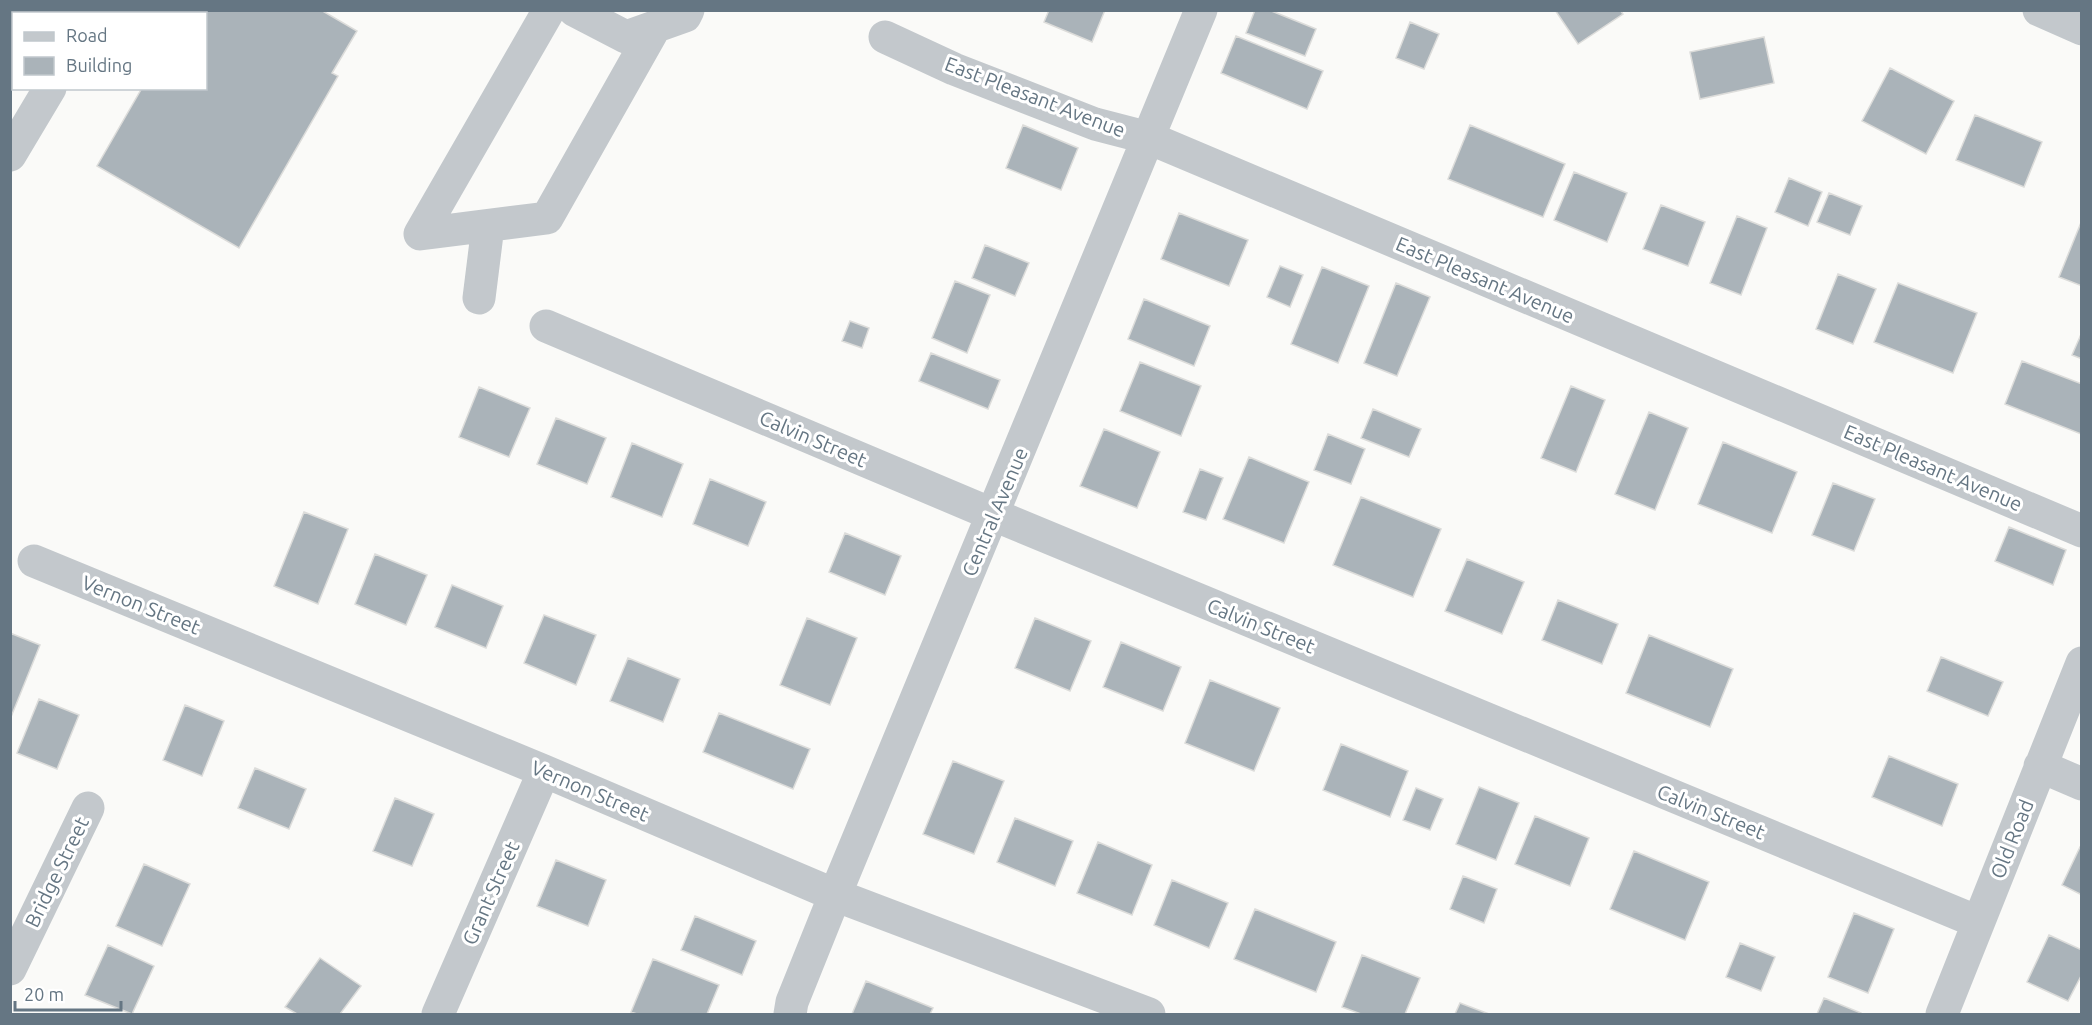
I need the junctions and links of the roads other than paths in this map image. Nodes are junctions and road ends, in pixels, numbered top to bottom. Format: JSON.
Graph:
{"nodes":[{"id":1,"x":549,"y":10,"type":"edge"},
{"id":2,"x":574,"y":10,"type":"edge"},
{"id":3,"x":688,"y":10,"type":"edge"},
{"id":4,"x":1201,"y":10,"type":"edge"},
{"id":5,"x":2039,"y":10,"type":"edge"},
{"id":6,"x":655,"y":27,"type":"junction"},
{"id":7,"x":2082,"y":28,"type":"edge"},
{"id":8,"x":885,"y":37,"type":"dead end"},
{"id":9,"x":49,"y":90,"type":"edge"},
{"id":10,"x":1149,"y":138,"type":"junction"},
{"id":11,"x":10,"y":155,"type":"edge"},
{"id":12,"x":488,"y":226,"type":"junction"},
{"id":13,"x":479,"y":298,"type":"dead end"},
{"id":14,"x":546,"y":326,"type":"dead end"},
{"id":15,"x":994,"y":515,"type":"junction"},
{"id":16,"x":2082,"y":531,"type":"edge"},
{"id":17,"x":34,"y":561,"type":"dead end"},
{"id":18,"x":2082,"y":663,"type":"edge"},
{"id":19,"x":2040,"y":766,"type":"junction"},
{"id":20,"x":544,"y":771,"type":"junction"},
{"id":21,"x":2082,"y":784,"type":"edge"},
{"id":22,"x":88,"y":808,"type":"dead end"},
{"id":23,"x":835,"y":895,"type":"junction"},
{"id":24,"x":1978,"y":922,"type":"junction"},
{"id":25,"x":10,"y":969,"type":"edge"},
{"id":26,"x":438,"y":1014,"type":"edge"},
{"id":27,"x":790,"y":1014,"type":"edge"},
{"id":28,"x":1149,"y":1014,"type":"edge"},
{"id":29,"x":1942,"y":1014,"type":"edge"}],
"edges":[{"from":1,"to":12,"type":"street"},
{"from":2,"to":6,"type":"street"},
{"from":3,"to":6,"type":"street"},
{"from":4,"to":10,"type":"street","name":"Central Avenue"},
{"from":5,"to":7,"type":"street"},
{"from":6,"to":12,"type":"street"},
{"from":8,"to":10,"type":"street","name":"East Pleasant Avenue"},
{"from":9,"to":11,"type":"street"},
{"from":10,"to":15,"type":"street","name":"Central Avenue"},
{"from":10,"to":16,"type":"street","name":"East Pleasant Avenue"},
{"from":12,"to":13,"type":"street"},
{"from":14,"to":15,"type":"street","name":"Calvin Street"},
{"from":15,"to":23,"type":"street","name":"Central Avenue"},
{"from":15,"to":24,"type":"street","name":"Calvin Street"},
{"from":17,"to":20,"type":"street","name":"Vernon Street"},
{"from":18,"to":19,"type":"street","name":"Old Road"},
{"from":19,"to":21,"type":"street"},
{"from":19,"to":24,"type":"street","name":"Old Road"},
{"from":20,"to":23,"type":"street","name":"Vernon Street"},
{"from":20,"to":26,"type":"street","name":"Grant Street"},
{"from":22,"to":25,"type":"street","name":"Bridge Street"},
{"from":23,"to":27,"type":"street","name":"Central Avenue"},
{"from":23,"to":28,"type":"street","name":"Vernon Street"},
{"from":24,"to":29,"type":"street","name":"Old Road"}]}
